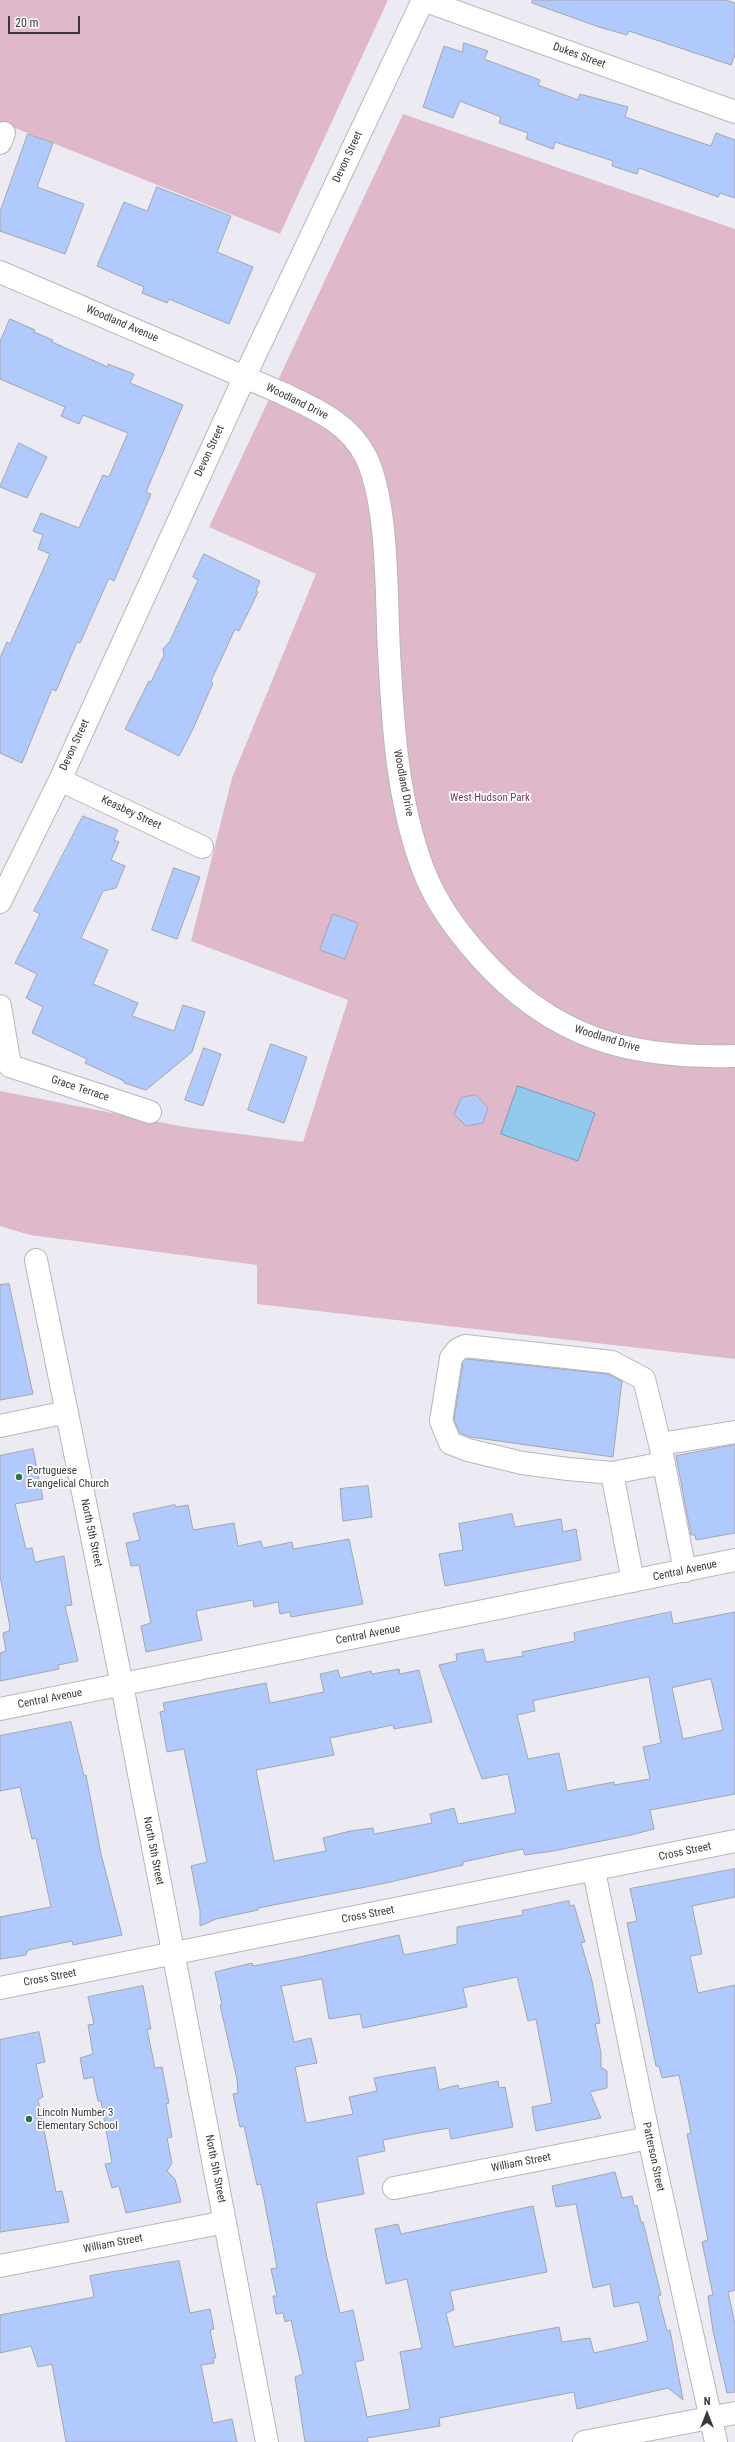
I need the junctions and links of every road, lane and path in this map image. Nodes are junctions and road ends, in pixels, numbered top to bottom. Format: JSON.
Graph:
{"nodes":[{"id":1,"x":423,"y":0,"type":"edge"},
{"id":2,"x":735,"y":112,"type":"edge"},
{"id":3,"x":0,"y":272,"type":"edge"},
{"id":4,"x":245,"y":376,"type":"junction"},
{"id":5,"x":60,"y":780,"type":"junction"},
{"id":6,"x":202,"y":847,"type":"dead end"},
{"id":7,"x":0,"y":902,"type":"edge"},
{"id":8,"x":0,"y":1006,"type":"edge"},
{"id":9,"x":735,"y":1056,"type":"edge"},
{"id":10,"x":6,"y":1058,"type":"edge"},
{"id":11,"x":150,"y":1112,"type":"dead end"},
{"id":12,"x":36,"y":1260,"type":"dead end"},
{"id":13,"x":67,"y":1412,"type":"junction"},
{"id":14,"x":0,"y":1426,"type":"edge"},
{"id":15,"x":735,"y":1432,"type":"edge"},
{"id":16,"x":662,"y":1454,"type":"junction"},
{"id":17,"x":612,"y":1473,"type":"junction"},
{"id":18,"x":735,"y":1560,"type":"edge"},
{"id":19,"x":685,"y":1571,"type":"junction"},
{"id":20,"x":633,"y":1581,"type":"junction"},
{"id":21,"x":122,"y":1685,"type":"junction"},
{"id":22,"x":0,"y":1709,"type":"edge"},
{"id":23,"x":735,"y":1841,"type":"edge"},
{"id":24,"x":594,"y":1871,"type":"junction"},
{"id":25,"x":173,"y":1954,"type":"junction"},
{"id":26,"x":0,"y":1988,"type":"edge"},
{"id":27,"x":649,"y":2138,"type":"junction"},
{"id":28,"x":394,"y":2188,"type":"dead end"},
{"id":29,"x":225,"y":2222,"type":"junction"},
{"id":30,"x":0,"y":2266,"type":"edge"},
{"id":31,"x":735,"y":2413,"type":"edge"},
{"id":32,"x":711,"y":2418,"type":"junction"},
{"id":33,"x":267,"y":2442,"type":"edge"},
{"id":34,"x":584,"y":2442,"type":"edge"},
{"id":35,"x":716,"y":2442,"type":"edge"}],
"edges":[{"from":1,"to":2,"type":"street","name":"Dukes Street"},
{"from":1,"to":4,"type":"street","name":"Devon Street"},
{"from":3,"to":4,"type":"street","name":"Woodland Avenue"},
{"from":4,"to":5,"type":"street","name":"Devon Street"},
{"from":4,"to":9,"type":"street","name":"Woodland Drive"},
{"from":5,"to":6,"type":"street","name":"Keasbey Street"},
{"from":5,"to":7,"type":"street","name":"Devon Street"},
{"from":8,"to":10,"type":"street"},
{"from":10,"to":11,"type":"street","name":"Grace Terrace"},
{"from":12,"to":13,"type":"street","name":"North 5th Street"},
{"from":13,"to":14,"type":"street"},
{"from":13,"to":21,"type":"street","name":"North 5th Street"},
{"from":15,"to":16,"type":"street"},
{"from":16,"to":17,"type":"street"},
{"from":16,"to":17,"type":"street"},
{"from":16,"to":19,"type":"street"},
{"from":17,"to":20,"type":"street"},
{"from":18,"to":19,"type":"street","name":"Central Avenue"},
{"from":19,"to":20,"type":"street","name":"Central Avenue"},
{"from":20,"to":21,"type":"street","name":"Central Avenue"},
{"from":21,"to":22,"type":"street","name":"Central Avenue"},
{"from":21,"to":25,"type":"street","name":"North 5th Street"},
{"from":23,"to":24,"type":"street","name":"Cross Street"},
{"from":24,"to":25,"type":"street","name":"Cross Street"},
{"from":24,"to":27,"type":"street","name":"Patterson Street"},
{"from":25,"to":26,"type":"street","name":"Cross Street"},
{"from":25,"to":29,"type":"street","name":"North 5th Street"},
{"from":27,"to":28,"type":"street","name":"William Street"},
{"from":27,"to":32,"type":"street","name":"Patterson Street"},
{"from":29,"to":30,"type":"street","name":"William Street"},
{"from":29,"to":33,"type":"street","name":"North 5th Street"},
{"from":31,"to":32,"type":"street"},
{"from":32,"to":34,"type":"street"},
{"from":32,"to":35,"type":"street","name":"Patterson Street"}]}
